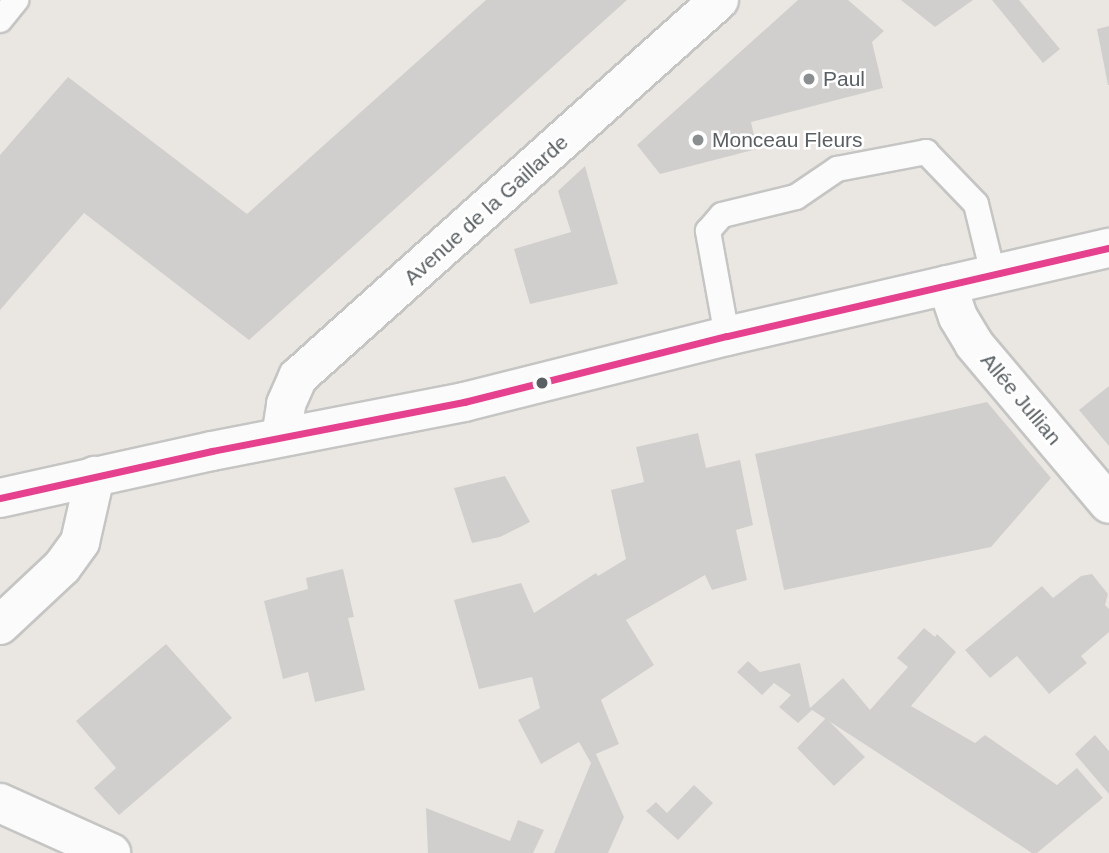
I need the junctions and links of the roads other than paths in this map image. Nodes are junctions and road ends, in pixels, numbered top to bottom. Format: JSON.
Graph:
{"nodes":[{"id":1,"x":16,"y":0,"type":"edge"},
{"id":2,"x":719,"y":0,"type":"edge"},
{"id":3,"x":0,"y":20,"type":"edge"},
{"id":4,"x":1109,"y":248,"type":"edge"},
{"id":5,"x":993,"y":274,"type":"junction"},
{"id":6,"x":947,"y":285,"type":"junction"},
{"id":7,"x":727,"y":336,"type":"junction"},
{"id":8,"x":282,"y":437,"type":"junction"},
{"id":9,"x":95,"y":476,"type":"junction"},
{"id":10,"x":0,"y":498,"type":"edge"},
{"id":11,"x":1109,"y":504,"type":"edge"},
{"id":12,"x":0,"y":625,"type":"edge"},
{"id":13,"x":0,"y":803,"type":"edge"},
{"id":14,"x":111,"y":853,"type":"edge"}],
"edges":[{"from":1,"to":3,"type":"lane"},
{"from":2,"to":8,"type":"street","name":"Avenue de la Gaillarde"},
{"from":4,"to":5,"type":"street"},
{"from":5,"to":6,"type":"street"},
{"from":5,"to":7,"type":"lane"},
{"from":6,"to":7,"type":"street"},
{"from":6,"to":11,"type":"street","name":"Allée Jullian"},
{"from":7,"to":8,"type":"street"},
{"from":8,"to":9,"type":"street"},
{"from":9,"to":10,"type":"street"},
{"from":9,"to":12,"type":"street"},
{"from":13,"to":14,"type":"street"}]}
